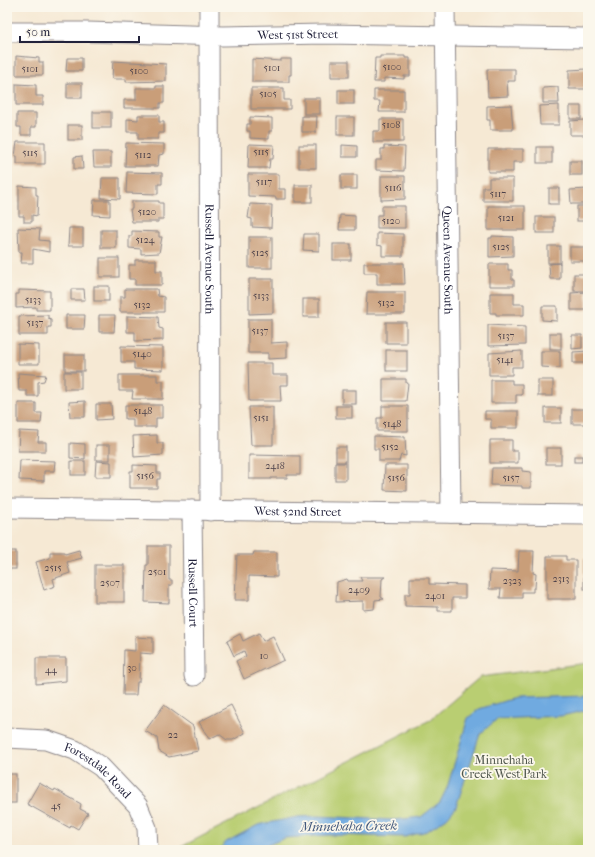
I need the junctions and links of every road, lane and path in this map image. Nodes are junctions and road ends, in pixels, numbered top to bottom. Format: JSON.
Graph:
{"nodes":[{"id":1,"x":209,"y":7,"type":"edge"},
{"id":2,"x":445,"y":7,"type":"edge"},
{"id":3,"x":7,"y":32,"type":"edge"},
{"id":4,"x":445,"y":35,"type":"junction"},
{"id":5,"x":210,"y":36,"type":"junction"},
{"id":6,"x":588,"y":38,"type":"edge"},
{"id":7,"x":7,"y":508,"type":"edge"},
{"id":8,"x":192,"y":510,"type":"junction"},
{"id":9,"x":210,"y":511,"type":"junction"},
{"id":10,"x":451,"y":512,"type":"junction"},
{"id":11,"x":588,"y":515,"type":"edge"},
{"id":12,"x":194,"y":676,"type":"dead end"},
{"id":13,"x":7,"y":738,"type":"edge"},
{"id":14,"x":148,"y":850,"type":"edge"}],
"edges":[{"from":1,"to":5,"type":"street","name":"Russell Avenue South"},
{"from":2,"to":4,"type":"street","name":"Queen Avenue South"},
{"from":3,"to":5,"type":"street","name":"West 51st Street"},
{"from":4,"to":5,"type":"street","name":"West 51st Street"},
{"from":4,"to":6,"type":"street","name":"West 51st Street"},
{"from":4,"to":10,"type":"street","name":"Queen Avenue South"},
{"from":5,"to":9,"type":"street","name":"Russell Avenue South"},
{"from":7,"to":8,"type":"street","name":"West 52nd Street"},
{"from":8,"to":9,"type":"street","name":"West 52nd Street"},
{"from":8,"to":12,"type":"street","name":"Russell Court"},
{"from":9,"to":10,"type":"street","name":"West 52nd Street"},
{"from":10,"to":11,"type":"street","name":"West 52nd Street"},
{"from":13,"to":14,"type":"street","name":"Forestdale Road"}]}
